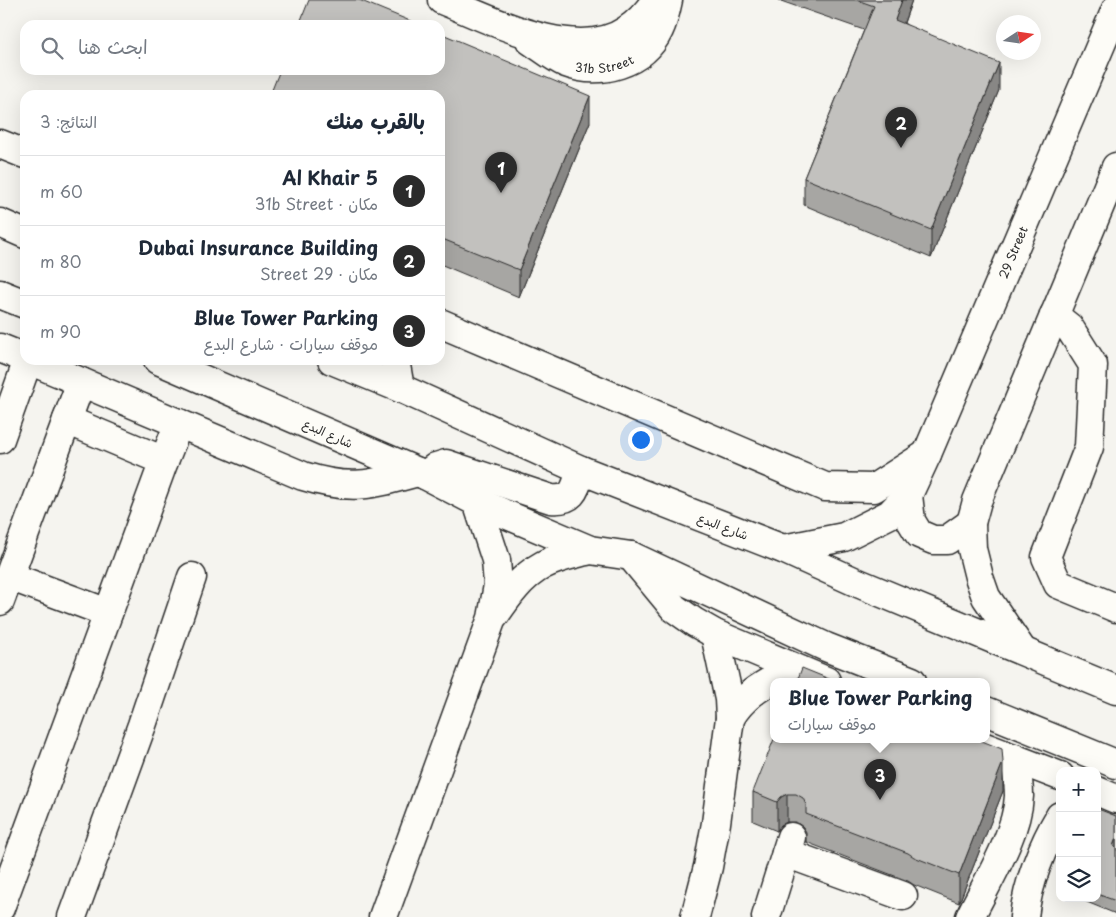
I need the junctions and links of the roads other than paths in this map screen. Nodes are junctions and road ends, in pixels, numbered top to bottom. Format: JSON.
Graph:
{"nodes":[{"id":1,"x":442,"y":0,"type":"edge"},
{"id":2,"x":656,"y":0,"type":"edge"},
{"id":3,"x":668,"y":0,"type":"edge"},
{"id":4,"x":1116,"y":9,"type":"edge"},
{"id":5,"x":517,"y":31,"type":"junction"},
{"id":6,"x":0,"y":144,"type":"edge"},
{"id":7,"x":20,"y":152,"type":"edge"},
{"id":8,"x":1116,"y":167,"type":"edge"},
{"id":9,"x":0,"y":223,"type":"edge"},
{"id":10,"x":20,"y":232,"type":"edge"},
{"id":11,"x":0,"y":294,"type":"edge"},
{"id":12,"x":20,"y":302,"type":"edge"},
{"id":13,"x":1054,"y":315,"type":"junction"},
{"id":14,"x":445,"y":325,"type":"edge"},
{"id":15,"x":0,"y":348,"type":"edge"},
{"id":16,"x":20,"y":356,"type":"edge"},
{"id":17,"x":26,"y":365,"type":"edge"},
{"id":18,"x":42,"y":365,"type":"edge"},
{"id":19,"x":170,"y":365,"type":"edge"},
{"id":20,"x":344,"y":365,"type":"edge"},
{"id":21,"x":396,"y":365,"type":"edge"},
{"id":22,"x":81,"y":382,"type":"junction"},
{"id":23,"x":400,"y":388,"type":"junction"},
{"id":24,"x":67,"y":420,"type":"junction"},
{"id":25,"x":179,"y":423,"type":"junction"},
{"id":26,"x":0,"y":438,"type":"edge"},
{"id":27,"x":927,"y":454,"type":"junction"},
{"id":28,"x":164,"y":461,"type":"junction"},
{"id":29,"x":581,"y":470,"type":"junction"},
{"id":30,"x":422,"y":474,"type":"junction"},
{"id":31,"x":908,"y":494,"type":"junction"},
{"id":32,"x":477,"y":502,"type":"junction"},
{"id":33,"x":971,"y":523,"type":"junction"},
{"id":34,"x":590,"y":550,"type":"junction"},
{"id":35,"x":783,"y":550,"type":"junction"},
{"id":36,"x":631,"y":556,"type":"junction"},
{"id":37,"x":192,"y":578,"type":"dead end"},
{"id":38,"x":4,"y":588,"type":"edge"},
{"id":39,"x":1116,"y":608,"type":"edge"},
{"id":40,"x":108,"y":613,"type":"junction"},
{"id":41,"x":492,"y":618,"type":"junction"},
{"id":42,"x":715,"y":634,"type":"junction"},
{"id":43,"x":1022,"y":650,"type":"junction"},
{"id":44,"x":794,"y":668,"type":"junction"},
{"id":45,"x":777,"y":678,"type":"edge"},
{"id":46,"x":819,"y":678,"type":"edge"},
{"id":47,"x":904,"y":678,"type":"edge"},
{"id":48,"x":770,"y":682,"type":"edge"},
{"id":49,"x":1116,"y":690,"type":"edge"},
{"id":50,"x":990,"y":713,"type":"edge"},
{"id":51,"x":730,"y":718,"type":"junction"},
{"id":52,"x":957,"y":745,"type":"edge"},
{"id":53,"x":1015,"y":758,"type":"junction"},
{"id":54,"x":1116,"y":764,"type":"edge"},
{"id":55,"x":1056,"y":774,"type":"edge"},
{"id":56,"x":1101,"y":793,"type":"edge"},
{"id":57,"x":1116,"y":799,"type":"edge"},
{"id":58,"x":1056,"y":824,"type":"edge"},
{"id":59,"x":902,"y":899,"type":"edge"},
{"id":60,"x":0,"y":908,"type":"edge"},
{"id":61,"x":72,"y":917,"type":"edge"},
{"id":62,"x":383,"y":917,"type":"edge"},
{"id":63,"x":695,"y":917,"type":"edge"},
{"id":64,"x":766,"y":917,"type":"edge"},
{"id":65,"x":970,"y":917,"type":"edge"},
{"id":66,"x":1024,"y":917,"type":"edge"}],
"edges":[{"from":1,"to":5,"type":"main road","name":"31b Street"},
{"from":2,"to":5,"type":"main road","name":"31b Street"},
{"from":3,"to":5,"type":"main road","name":"31b Street"},
{"from":4,"to":27,"type":"main road","name":"29 Street"},
{"from":6,"to":7,"type":"main road"},
{"from":8,"to":13,"type":"main road"},
{"from":9,"to":10,"type":"main road"},
{"from":11,"to":12,"type":"main road"},
{"from":13,"to":33,"type":"main road"},
{"from":13,"to":39,"type":"main road"},
{"from":14,"to":27,"type":"main road"},
{"from":15,"to":16,"type":"main road"},
{"from":17,"to":26,"type":"main road"},
{"from":18,"to":22,"type":"main road"},
{"from":19,"to":30,"type":"main road","name":"شارع البدع"},
{"from":20,"to":23,"type":"main road","name":"شارع البدع"},
{"from":21,"to":23,"type":"main road"},
{"from":22,"to":24,"type":"main road"},
{"from":22,"to":25,"type":"main road"},
{"from":23,"to":29,"type":"main road","name":"شارع البدع"},
{"from":24,"to":28,"type":"main road"},
{"from":24,"to":38,"type":"main road"},
{"from":25,"to":28,"type":"main road"},
{"from":25,"to":30,"type":"main road"},
{"from":27,"to":31,"type":"main road","name":"29 Street"},
{"from":28,"to":40,"type":"main road"},
{"from":29,"to":30,"type":"main road"},
{"from":29,"to":35,"type":"main road","name":"شارع البدع"},
{"from":30,"to":32,"type":"main road","name":"شارع البدع"},
{"from":31,"to":33,"type":"main road"},
{"from":31,"to":35,"type":"main road","name":"29 Street"},
{"from":32,"to":34,"type":"main road","name":"شارع البدع"},
{"from":32,"to":41,"type":"main road"},
{"from":33,"to":43,"type":"main road"},
{"from":34,"to":36,"type":"main road","name":"شارع البدع"},
{"from":34,"to":41,"type":"main road"},
{"from":35,"to":43,"type":"main road","name":"شارع البدع"},
{"from":36,"to":42,"type":"main road"},
{"from":36,"to":47,"type":"main road","name":"شارع البدع"},
{"from":37,"to":61,"type":"main road"},
{"from":38,"to":40,"type":"main road"},
{"from":40,"to":60,"type":"main road"},
{"from":41,"to":62,"type":"main road"},
{"from":42,"to":44,"type":"main road"},
{"from":42,"to":51,"type":"main road"},
{"from":43,"to":49,"type":"main road","name":"شارع البدع"},
{"from":44,"to":45,"type":"main road"},
{"from":44,"to":46,"type":"main road"},
{"from":48,"to":51,"type":"main road"},
{"from":50,"to":54,"type":"main road"},
{"from":51,"to":63,"type":"main road"},
{"from":52,"to":53,"type":"main road"},
{"from":53,"to":55,"type":"main road"},
{"from":53,"to":65,"type":"main road"},
{"from":56,"to":57,"type":"main road"},
{"from":58,"to":66,"type":"main road"},
{"from":59,"to":64,"type":"main road"}]}
